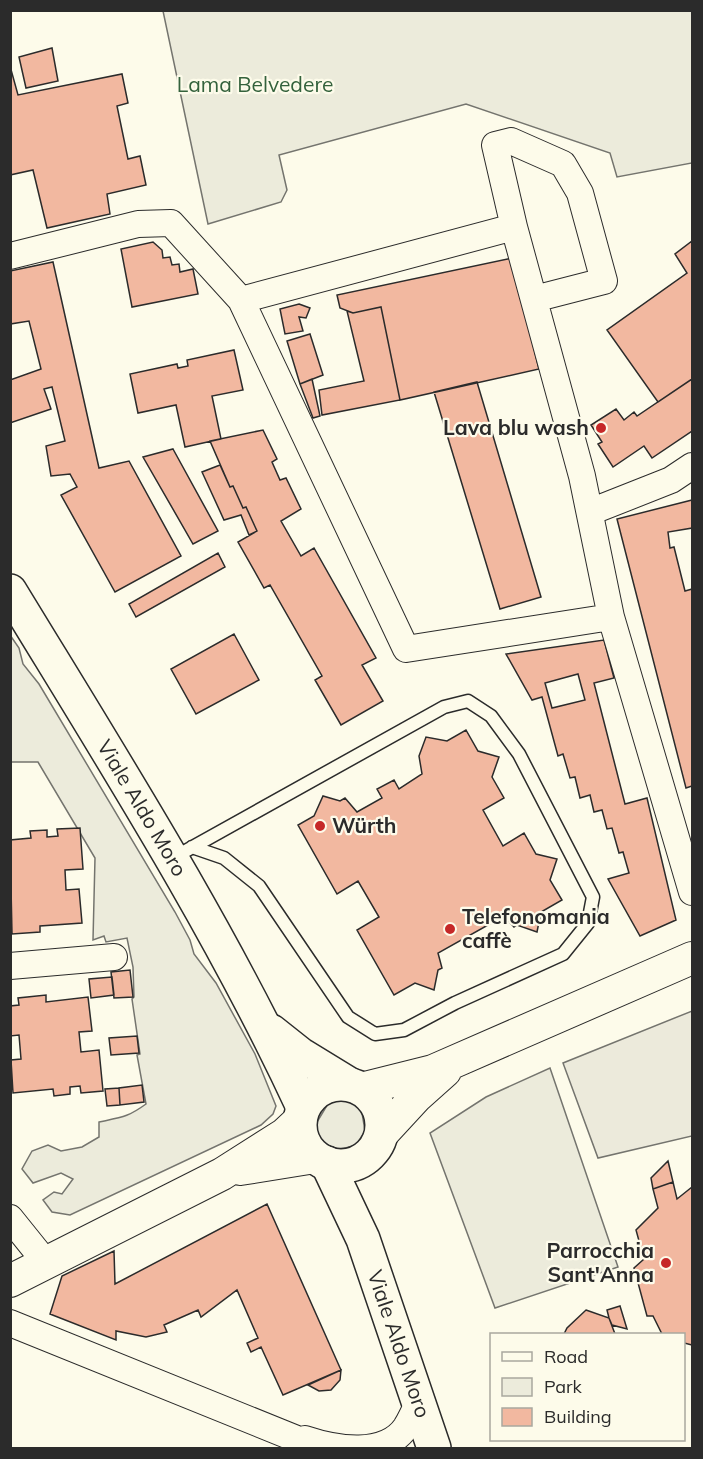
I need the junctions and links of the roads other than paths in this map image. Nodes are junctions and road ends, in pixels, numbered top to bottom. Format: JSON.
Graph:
{"nodes":[{"id":1,"x":514,"y":227,"type":"junction"},
{"id":2,"x":10,"y":256,"type":"edge"},
{"id":3,"x":534,"y":299,"type":"junction"},
{"id":4,"x":241,"y":300,"type":"junction"},
{"id":5,"x":693,"y":466,"type":"edge"},
{"id":6,"x":590,"y":512,"type":"junction"},
{"id":7,"x":10,"y":591,"type":"edge"},
{"id":8,"x":611,"y":617,"type":"junction"},
{"id":9,"x":182,"y":853,"type":"junction"},
{"id":10,"x":693,"y":892,"type":"edge"},
{"id":11,"x":114,"y":957,"type":"dead end"},
{"id":12,"x":693,"y":958,"type":"edge"},
{"id":13,"x":10,"y":966,"type":"edge"},
{"id":14,"x":267,"y":1028,"type":"junction"},
{"id":15,"x":457,"y":1061,"type":"junction"},
{"id":16,"x":355,"y":1086,"type":"junction"},
{"id":17,"x":301,"y":1114,"type":"junction"},
{"id":18,"x":378,"y":1142,"type":"junction"},
{"id":19,"x":321,"y":1160,"type":"junction"},
{"id":20,"x":222,"y":1174,"type":"junction"},
{"id":21,"x":10,"y":1218,"type":"edge"},
{"id":22,"x":363,"y":1239,"type":"junction"},
{"id":23,"x":47,"y":1264,"type":"junction"},
{"id":24,"x":10,"y":1281,"type":"edge"},
{"id":25,"x":10,"y":1323,"type":"edge"},
{"id":26,"x":419,"y":1401,"type":"junction"},
{"id":27,"x":279,"y":1430,"type":"junction"},
{"id":28,"x":319,"y":1449,"type":"edge"},
{"id":29,"x":435,"y":1449,"type":"edge"}],
"edges":[{"from":1,"to":3,"type":"street"},
{"from":1,"to":3,"type":"street"},
{"from":1,"to":4,"type":"street"},
{"from":2,"to":4,"type":"street"},
{"from":3,"to":6,"type":"street"},
{"from":4,"to":8,"type":"street"},
{"from":5,"to":6,"type":"street"},
{"from":6,"to":8,"type":"street"},
{"from":7,"to":9,"type":"main road","name":"Viale Aldo Moro"},
{"from":8,"to":10,"type":"street"},
{"from":9,"to":9,"type":"lane"},
{"from":9,"to":14,"type":"main road","name":"Viale Aldo Moro"},
{"from":11,"to":13,"type":"street"},
{"from":12,"to":15,"type":"street"},
{"from":14,"to":16,"type":"main road","name":"Viale Aldo Moro"},
{"from":14,"to":17,"type":"main road","name":"Viale Aldo Moro"},
{"from":15,"to":16,"type":"street"},
{"from":15,"to":18,"type":"street"},
{"from":16,"to":17,"type":"main road"},
{"from":16,"to":18,"type":"main road"},
{"from":17,"to":19,"type":"main road"},
{"from":17,"to":20,"type":"street"},
{"from":18,"to":19,"type":"main road"},
{"from":18,"to":22,"type":"main road","name":"Viale Aldo Moro"},
{"from":19,"to":20,"type":"street"},
{"from":19,"to":22,"type":"main road","name":"Viale Aldo Moro"},
{"from":20,"to":23,"type":"street"},
{"from":21,"to":23,"type":"street"},
{"from":22,"to":26,"type":"main road","name":"Viale Aldo Moro"},
{"from":23,"to":24,"type":"street"},
{"from":25,"to":27,"type":"street"},
{"from":26,"to":27,"type":"street"},
{"from":26,"to":29,"type":"main road","name":"Viale Aldo Moro"},
{"from":27,"to":28,"type":"street"}]}
